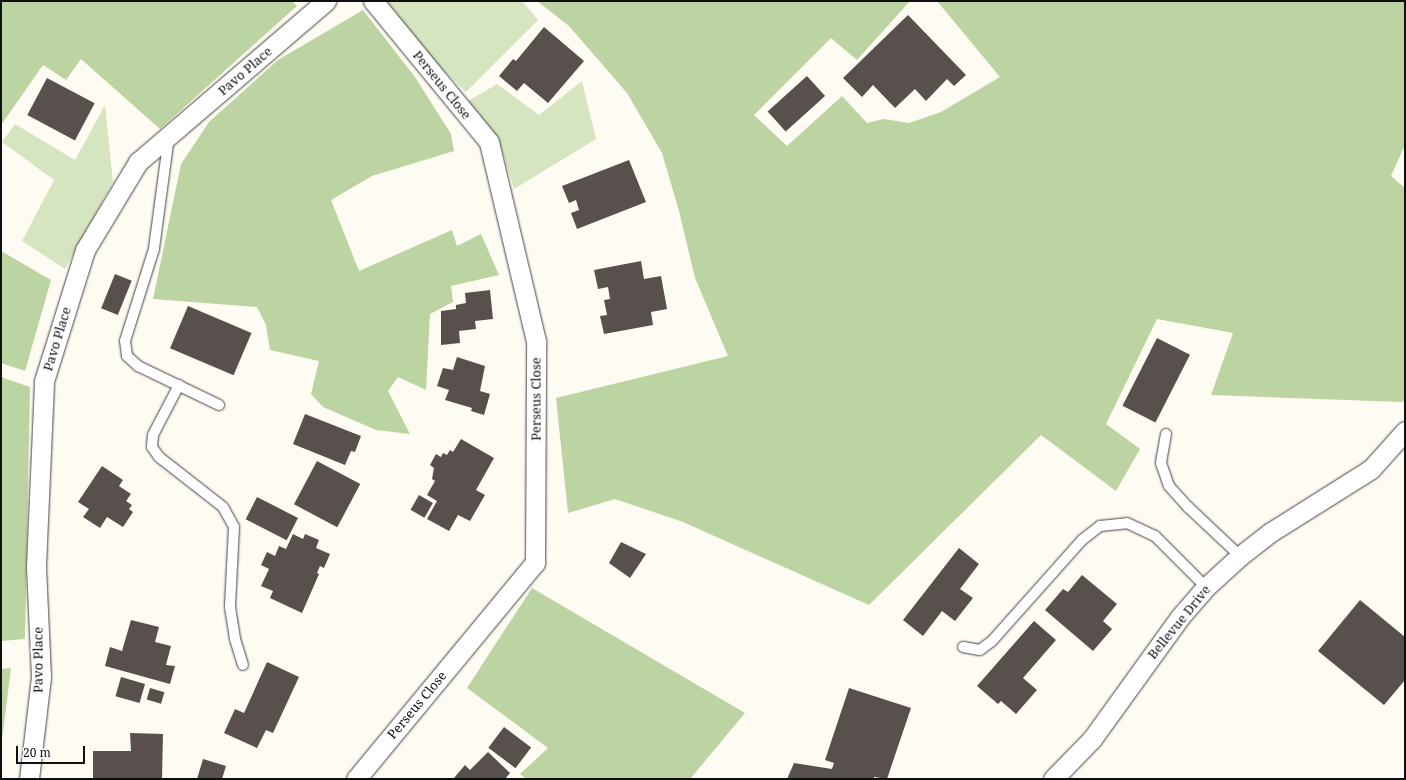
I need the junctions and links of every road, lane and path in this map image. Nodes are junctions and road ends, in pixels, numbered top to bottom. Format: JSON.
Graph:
{"nodes":[{"id":1,"x":326,"y":1,"type":"edge"},
{"id":2,"x":373,"y":1,"type":"edge"},
{"id":3,"x":169,"y":136,"type":"junction"},
{"id":4,"x":179,"y":386,"type":"junction"},
{"id":5,"x":219,"y":405,"type":"dead end"},
{"id":6,"x":1405,"y":432,"type":"edge"},
{"id":7,"x":1166,"y":434,"type":"dead end"},
{"id":8,"x":1240,"y":556,"type":"junction"},
{"id":9,"x":1206,"y":587,"type":"junction"},
{"id":10,"x":963,"y":647,"type":"dead end"},
{"id":11,"x":243,"y":665,"type":"dead end"},
{"id":12,"x":29,"y":779,"type":"edge"},
{"id":13,"x":356,"y":779,"type":"edge"},
{"id":14,"x":1052,"y":779,"type":"edge"}],
"edges":[{"from":1,"to":3,"type":"street","name":"Pavo Place"},
{"from":2,"to":13,"type":"street","name":"Perseus Close"},
{"from":3,"to":4,"type":"lane"},
{"from":3,"to":12,"type":"street","name":"Pavo Place"},
{"from":4,"to":5,"type":"lane"},
{"from":4,"to":11,"type":"lane"},
{"from":6,"to":8,"type":"street","name":"Bellevue Drive"},
{"from":7,"to":8,"type":"lane"},
{"from":8,"to":9,"type":"street","name":"Bellevue Drive"},
{"from":9,"to":10,"type":"lane"},
{"from":9,"to":14,"type":"street","name":"Bellevue Drive"}]}
